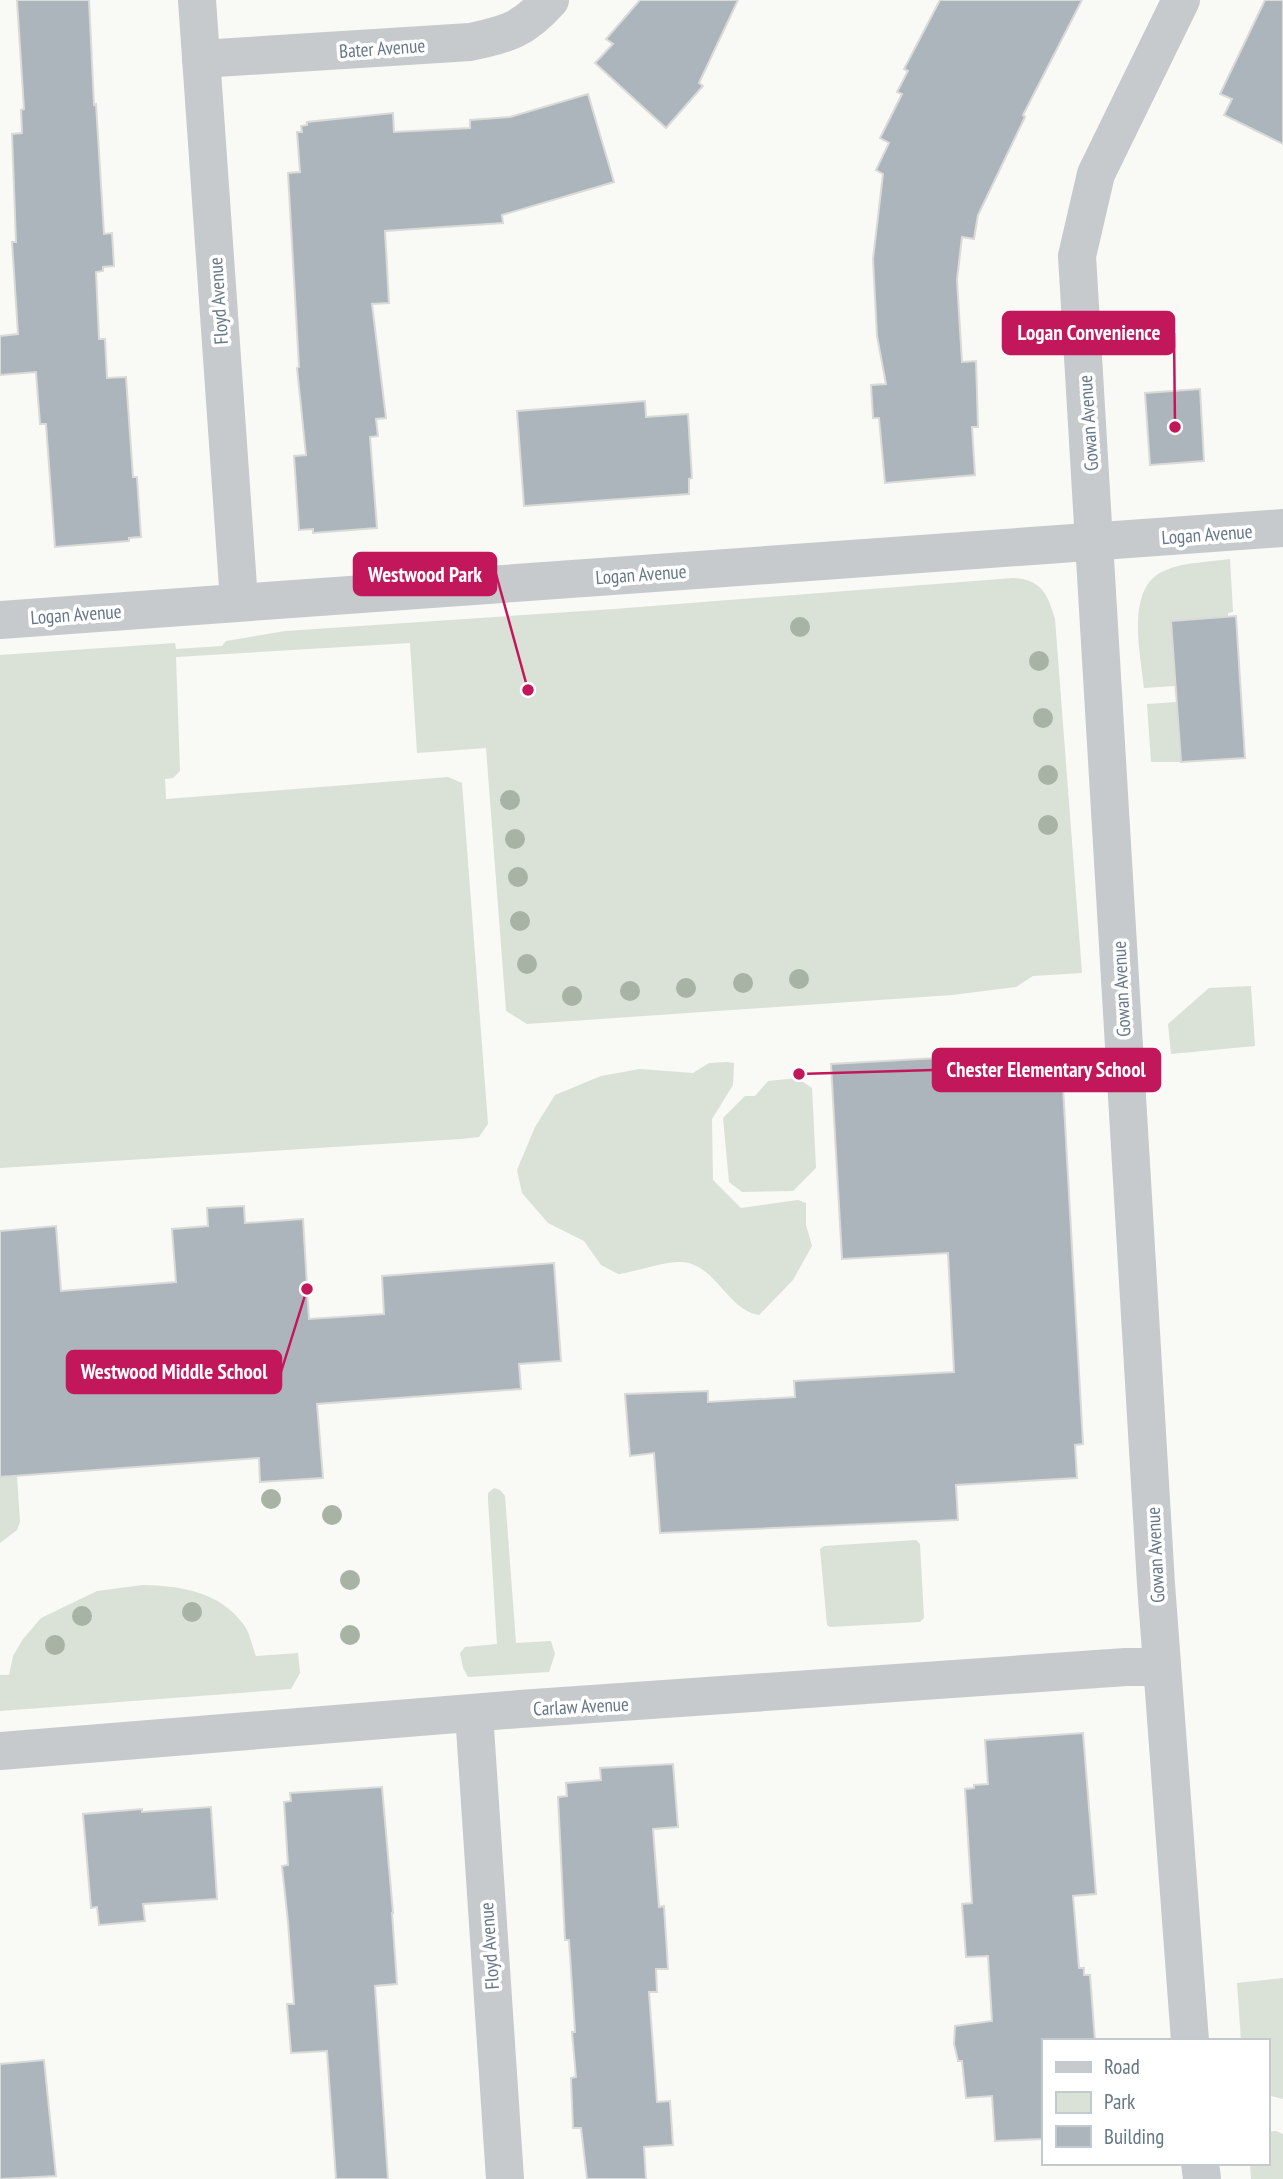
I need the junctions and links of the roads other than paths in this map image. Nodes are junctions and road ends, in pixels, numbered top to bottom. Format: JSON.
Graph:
{"nodes":[{"id":1,"x":197,"y":0,"type":"edge"},
{"id":2,"x":550,"y":0,"type":"edge"},
{"id":3,"x":1181,"y":0,"type":"edge"},
{"id":4,"x":201,"y":59,"type":"junction"},
{"id":5,"x":1283,"y":528,"type":"edge"},
{"id":6,"x":1095,"y":542,"type":"junction"},
{"id":7,"x":239,"y":601,"type":"junction"},
{"id":8,"x":0,"y":620,"type":"edge"},
{"id":9,"x":1162,"y":1667,"type":"junction"},
{"id":10,"x":474,"y":1713,"type":"junction"},
{"id":11,"x":0,"y":1751,"type":"edge"},
{"id":12,"x":1190,"y":2039,"type":"edge"},
{"id":13,"x":505,"y":2179,"type":"edge"}],
"edges":[{"from":1,"to":4,"type":"street","name":"Floyd Avenue"},
{"from":2,"to":4,"type":"street","name":"Bater Avenue"},
{"from":3,"to":6,"type":"street","name":"Gowan Avenue"},
{"from":4,"to":7,"type":"street","name":"Floyd Avenue"},
{"from":5,"to":6,"type":"street","name":"Logan Avenue"},
{"from":6,"to":7,"type":"street","name":"Logan Avenue"},
{"from":6,"to":9,"type":"street","name":"Gowan Avenue"},
{"from":7,"to":8,"type":"street","name":"Logan Avenue"},
{"from":9,"to":10,"type":"street","name":"Carlaw Avenue"},
{"from":9,"to":12,"type":"street","name":"Gowan Avenue"},
{"from":10,"to":11,"type":"street","name":"Carlaw Avenue"},
{"from":10,"to":13,"type":"street","name":"Floyd Avenue"}]}
